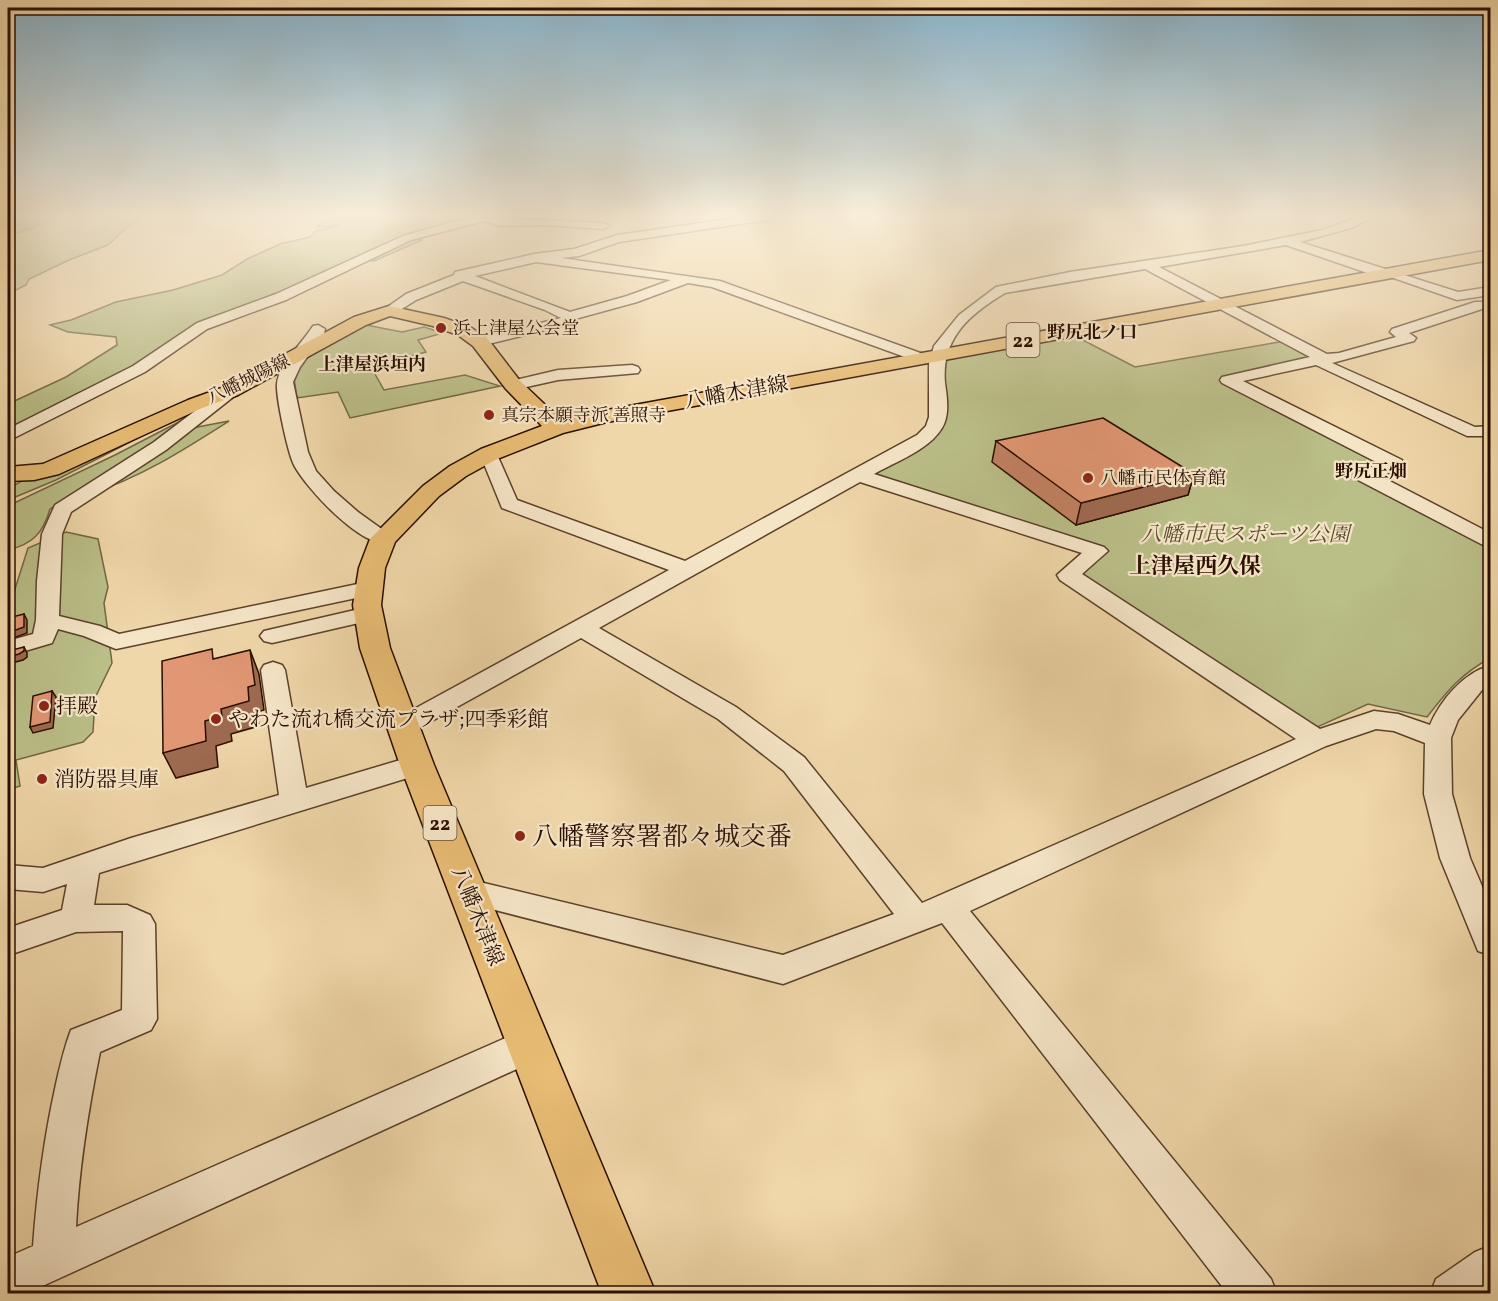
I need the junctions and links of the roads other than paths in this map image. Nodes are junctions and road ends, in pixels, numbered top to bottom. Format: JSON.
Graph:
{"nodes":[{"id":1,"x":327,"y":278,"type":"edge"},
{"id":2,"x":454,"y":278,"type":"edge"},
{"id":3,"x":468,"y":278,"type":"edge"},
{"id":4,"x":680,"y":278,"type":"edge"},
{"id":5,"x":1063,"y":278,"type":"edge"},
{"id":6,"x":1172,"y":278,"type":"edge"},
{"id":7,"x":1367,"y":278,"type":"edge"},
{"id":8,"x":1399,"y":278,"type":"edge"},
{"id":9,"x":689,"y":279,"type":"junction"},
{"id":10,"x":1491,"y":291,"type":"edge"},
{"id":11,"x":1457,"y":296,"type":"junction"},
{"id":12,"x":1223,"y":304,"type":"junction"},
{"id":13,"x":1485,"y":307,"type":"edge"},
{"id":14,"x":389,"y":311,"type":"junction"},
{"id":15,"x":567,"y":317,"type":"junction"},
{"id":16,"x":318,"y":329,"type":"dead end"},
{"id":17,"x":480,"y":342,"type":"junction"},
{"id":18,"x":299,"y":355,"type":"junction"},
{"id":19,"x":930,"y":357,"type":"junction"},
{"id":20,"x":1324,"y":359,"type":"junction"},
{"id":21,"x":632,"y":370,"type":"dead end"},
{"id":22,"x":513,"y":385,"type":"junction"},
{"id":23,"x":231,"y":391,"type":"junction"},
{"id":24,"x":556,"y":428,"type":"junction"},
{"id":25,"x":1491,"y":431,"type":"edge"},
{"id":26,"x":8,"y":436,"type":"edge"},
{"id":27,"x":489,"y":453,"type":"junction"},
{"id":28,"x":8,"y":474,"type":"edge"},
{"id":29,"x":858,"y":475,"type":"junction"},
{"id":30,"x":383,"y":539,"type":"junction"},
{"id":31,"x":1491,"y":541,"type":"edge"},
{"id":32,"x":689,"y":570,"type":"junction"},
{"id":33,"x":368,"y":601,"type":"junction"},
{"id":34,"x":48,"y":620,"type":"junction"},
{"id":35,"x":582,"y":628,"type":"junction"},
{"id":36,"x":272,"y":636,"type":"dead end"},
{"id":37,"x":8,"y":649,"type":"edge"},
{"id":38,"x":273,"y":670,"type":"dead end"},
{"id":39,"x":1491,"y":674,"type":"edge"},
{"id":40,"x":403,"y":726,"type":"junction"},
{"id":41,"x":1438,"y":738,"type":"junction"},
{"id":42,"x":1317,"y":740,"type":"junction"},
{"id":43,"x":417,"y":765,"type":"junction"},
{"id":44,"x":294,"y":800,"type":"junction"},
{"id":45,"x":85,"y":867,"type":"junction"},
{"id":46,"x":8,"y":877,"type":"edge"},
{"id":47,"x":467,"y":891,"type":"junction"},
{"id":48,"x":932,"y":913,"type":"junction"},
{"id":49,"x":76,"y":919,"type":"junction"},
{"id":50,"x":12,"y":940,"type":"dead end"},
{"id":51,"x":1491,"y":941,"type":"edge"},
{"id":52,"x":530,"y":1045,"type":"junction"},
{"id":53,"x":53,"y":1257,"type":"junction"},
{"id":54,"x":1491,"y":1267,"type":"edge"},
{"id":55,"x":8,"y":1279,"type":"edge"},
{"id":56,"x":629,"y":1293,"type":"edge"},
{"id":57,"x":1256,"y":1293,"type":"edge"},
{"id":58,"x":1451,"y":1293,"type":"edge"}],
"edges":[{"from":1,"to":26,"type":"street"},
{"from":2,"to":14,"type":"street"},
{"from":3,"to":15,"type":"street"},
{"from":4,"to":9,"type":"street"},
{"from":5,"to":19,"type":"street"},
{"from":6,"to":12,"type":"street"},
{"from":7,"to":12,"type":"main road","name":"八幡木津線","number":"22"},
{"from":8,"to":11,"type":"street"},
{"from":9,"to":15,"type":"street"},
{"from":9,"to":19,"type":"street"},
{"from":10,"to":11,"type":"street"},
{"from":11,"to":13,"type":"street"},
{"from":12,"to":19,"type":"main road","name":"八幡木津線","number":"22"},
{"from":12,"to":20,"type":"street"},
{"from":13,"to":20,"type":"street"},
{"from":14,"to":17,"type":"main road"},
{"from":14,"to":18,"type":"main road","name":"八幡城陽線"},
{"from":15,"to":17,"type":"street"},
{"from":16,"to":18,"type":"street"},
{"from":17,"to":22,"type":"main road"},
{"from":18,"to":23,"type":"main road","name":"八幡城陽線"},
{"from":18,"to":30,"type":"street"},
{"from":19,"to":24,"type":"main road","name":"八幡木津線","number":"22"},
{"from":19,"to":29,"type":"street"},
{"from":20,"to":25,"type":"street"},
{"from":20,"to":31,"type":"street"},
{"from":21,"to":22,"type":"street"},
{"from":22,"to":24,"type":"main road"},
{"from":23,"to":28,"type":"main road","name":"八幡城陽線"},
{"from":23,"to":34,"type":"street"},
{"from":24,"to":27,"type":"main road","name":"八幡木津線","number":"22"},
{"from":27,"to":30,"type":"main road","name":"八幡木津線","number":"22"},
{"from":27,"to":32,"type":"street"},
{"from":29,"to":32,"type":"street"},
{"from":29,"to":42,"type":"street"},
{"from":30,"to":33,"type":"main road","name":"八幡木津線","number":"22"},
{"from":32,"to":35,"type":"street"},
{"from":33,"to":34,"type":"street"},
{"from":33,"to":36,"type":"street"},
{"from":33,"to":40,"type":"main road","name":"八幡木津線","number":"22"},
{"from":34,"to":37,"type":"street"},
{"from":35,"to":40,"type":"street"},
{"from":35,"to":48,"type":"street"},
{"from":38,"to":44,"type":"street"},
{"from":39,"to":41,"type":"street"},
{"from":40,"to":43,"type":"main road","name":"八幡木津線","number":"22"},
{"from":41,"to":42,"type":"street"},
{"from":41,"to":51,"type":"street"},
{"from":42,"to":48,"type":"street"},
{"from":43,"to":44,"type":"street"},
{"from":43,"to":47,"type":"main road","name":"八幡木津線","number":"22"},
{"from":44,"to":45,"type":"street"},
{"from":45,"to":46,"type":"street"},
{"from":45,"to":49,"type":"street"},
{"from":47,"to":48,"type":"street"},
{"from":47,"to":52,"type":"main road","name":"八幡木津線","number":"22"},
{"from":48,"to":57,"type":"street"},
{"from":49,"to":50,"type":"street"},
{"from":49,"to":53,"type":"street"},
{"from":52,"to":53,"type":"street"},
{"from":52,"to":56,"type":"main road","name":"八幡木津線","number":"22"},
{"from":53,"to":55,"type":"street"},
{"from":54,"to":58,"type":"street"}]}
